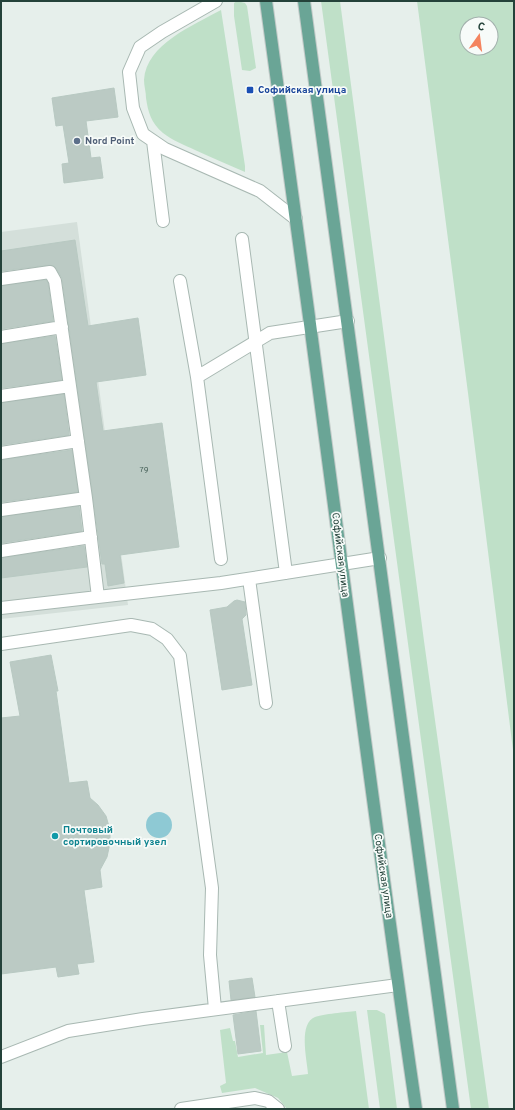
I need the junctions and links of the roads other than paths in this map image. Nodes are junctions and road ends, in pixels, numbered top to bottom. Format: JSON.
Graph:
{"nodes":[{"id":1,"x":216,"y":1,"type":"edge"},
{"id":2,"x":266,"y":1,"type":"edge"},
{"id":3,"x":304,"y":1,"type":"edge"},
{"id":4,"x":153,"y":141,"type":"junction"},
{"id":5,"x":296,"y":219,"type":"junction"},
{"id":6,"x":163,"y":221,"type":"dead end"},
{"id":7,"x":242,"y":239,"type":"dead end"},
{"id":8,"x":1,"y":279,"type":"edge"},
{"id":9,"x":180,"y":282,"type":"dead end"},
{"id":10,"x":348,"y":321,"type":"junction"},
{"id":11,"x":311,"y":326,"type":"junction"},
{"id":12,"x":62,"y":327,"type":"junction"},
{"id":13,"x":1,"y":337,"type":"edge"},
{"id":14,"x":256,"y":343,"type":"junction"},
{"id":15,"x":197,"y":378,"type":"junction"},
{"id":16,"x":70,"y":386,"type":"junction"},
{"id":17,"x":1,"y":396,"type":"edge"},
{"id":18,"x":78,"y":441,"type":"junction"},
{"id":19,"x":1,"y":453,"type":"edge"},
{"id":20,"x":86,"y":498,"type":"junction"},
{"id":21,"x":1,"y":510,"type":"edge"},
{"id":22,"x":91,"y":537,"type":"junction"},
{"id":23,"x":1,"y":551,"type":"edge"},
{"id":24,"x":380,"y":558,"type":"junction"},
{"id":25,"x":221,"y":559,"type":"dead end"},
{"id":26,"x":341,"y":564,"type":"junction"},
{"id":27,"x":286,"y":573,"type":"junction"},
{"id":28,"x":249,"y":579,"type":"junction"},
{"id":29,"x":98,"y":597,"type":"junction"},
{"id":30,"x":1,"y":608,"type":"edge"},
{"id":31,"x":1,"y":644,"type":"edge"},
{"id":32,"x":266,"y":702,"type":"dead end"},
{"id":33,"x":398,"y":984,"type":"junction"},
{"id":34,"x":278,"y":1001,"type":"junction"},
{"id":35,"x":215,"y":1009,"type":"junction"},
{"id":36,"x":285,"y":1046,"type":"dead end"},
{"id":37,"x":1,"y":1057,"type":"edge"},
{"id":38,"x":181,"y":1109,"type":"edge"},
{"id":39,"x":278,"y":1109,"type":"edge"},
{"id":40,"x":416,"y":1109,"type":"edge"},
{"id":41,"x":453,"y":1109,"type":"edge"}],
"edges":[{"from":1,"to":4,"type":"lane"},
{"from":2,"to":5,"type":"main road","name":"Софийская улица"},
{"from":3,"to":10,"type":"main road"},
{"from":4,"to":5,"type":"lane"},
{"from":4,"to":6,"type":"lane"},
{"from":5,"to":11,"type":"main road","name":"Софийская улица"},
{"from":7,"to":14,"type":"lane"},
{"from":8,"to":12,"type":"lane"},
{"from":9,"to":15,"type":"lane"},
{"from":10,"to":11,"type":"lane"},
{"from":10,"to":24,"type":"main road"},
{"from":11,"to":14,"type":"lane"},
{"from":11,"to":26,"type":"main road","name":"Софийская улица"},
{"from":12,"to":13,"type":"lane"},
{"from":12,"to":16,"type":"lane"},
{"from":14,"to":15,"type":"lane"},
{"from":14,"to":27,"type":"lane"},
{"from":15,"to":25,"type":"lane"},
{"from":16,"to":17,"type":"lane"},
{"from":16,"to":18,"type":"lane"},
{"from":18,"to":19,"type":"lane"},
{"from":18,"to":20,"type":"lane"},
{"from":20,"to":21,"type":"lane"},
{"from":20,"to":22,"type":"lane"},
{"from":22,"to":23,"type":"lane"},
{"from":22,"to":29,"type":"lane"},
{"from":24,"to":26,"type":"lane"},
{"from":24,"to":41,"type":"main road"},
{"from":26,"to":27,"type":"lane"},
{"from":26,"to":33,"type":"main road","name":"Софийская улица"},
{"from":27,"to":28,"type":"lane"},
{"from":28,"to":29,"type":"lane"},
{"from":28,"to":32,"type":"lane"},
{"from":29,"to":30,"type":"lane"},
{"from":31,"to":35,"type":"lane"},
{"from":33,"to":34,"type":"lane"},
{"from":33,"to":40,"type":"main road","name":"Софийская улица"},
{"from":34,"to":35,"type":"lane"},
{"from":34,"to":36,"type":"lane"},
{"from":35,"to":37,"type":"lane"},
{"from":38,"to":39,"type":"lane"}]}
